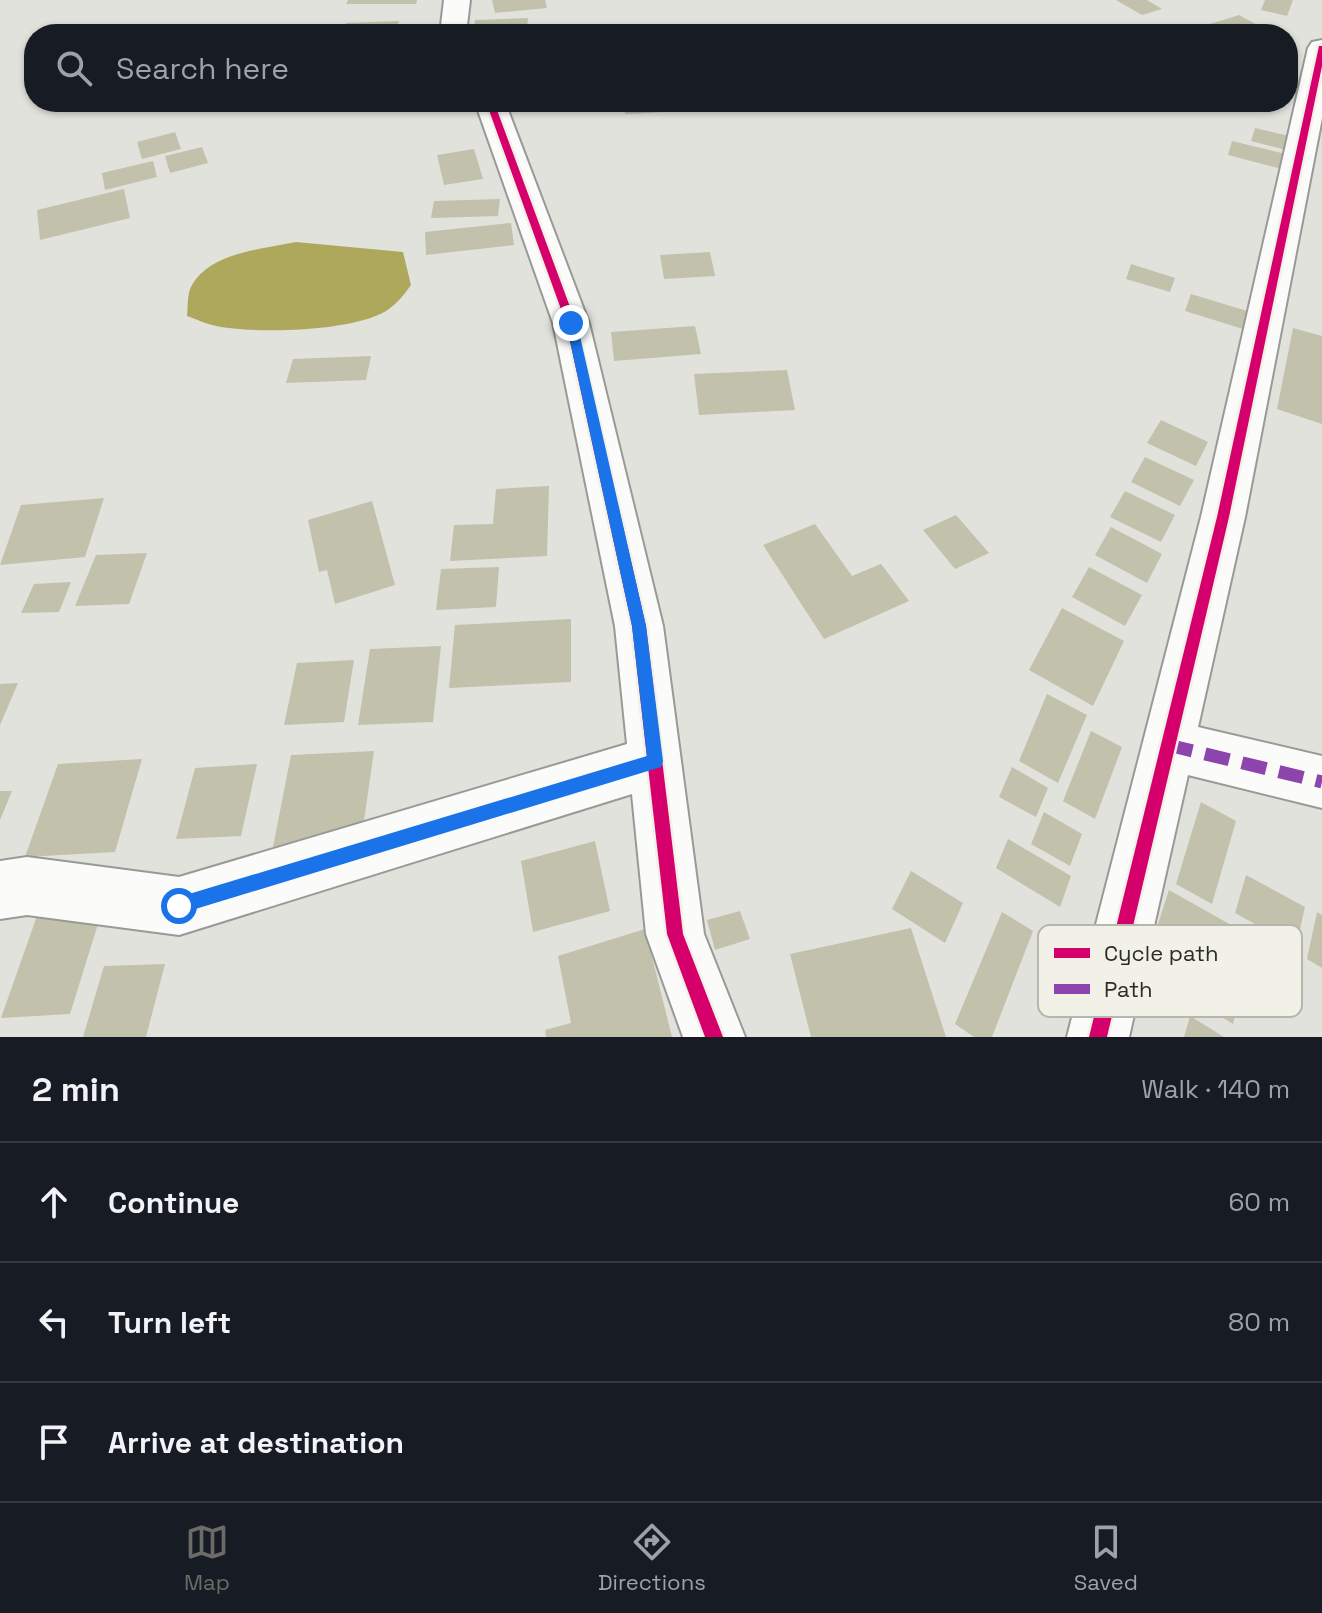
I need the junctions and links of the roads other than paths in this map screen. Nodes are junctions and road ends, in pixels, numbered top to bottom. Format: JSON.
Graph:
{"nodes":[{"id":1,"x":457,"y":0,"type":"edge"},
{"id":2,"x":454,"y":24,"type":"edge"},
{"id":3,"x":1322,"y":48,"type":"edge"},
{"id":4,"x":494,"y":112,"type":"edge"},
{"id":5,"x":1168,"y":745,"type":"junction"},
{"id":6,"x":655,"y":761,"type":"junction"},
{"id":7,"x":1322,"y":782,"type":"edge"},
{"id":8,"x":0,"y":890,"type":"edge"},
{"id":9,"x":1125,"y":925,"type":"edge"},
{"id":10,"x":1103,"y":1017,"type":"edge"},
{"id":11,"x":714,"y":1037,"type":"edge"},
{"id":12,"x":1098,"y":1037,"type":"edge"}],
"edges":[{"from":1,"to":2,"type":"street"},
{"from":3,"to":5,"type":"street"},
{"from":4,"to":6,"type":"street"},
{"from":5,"to":7,"type":"street"},
{"from":5,"to":9,"type":"street"},
{"from":6,"to":8,"type":"street"},
{"from":6,"to":11,"type":"street"},
{"from":10,"to":12,"type":"street"}]}
